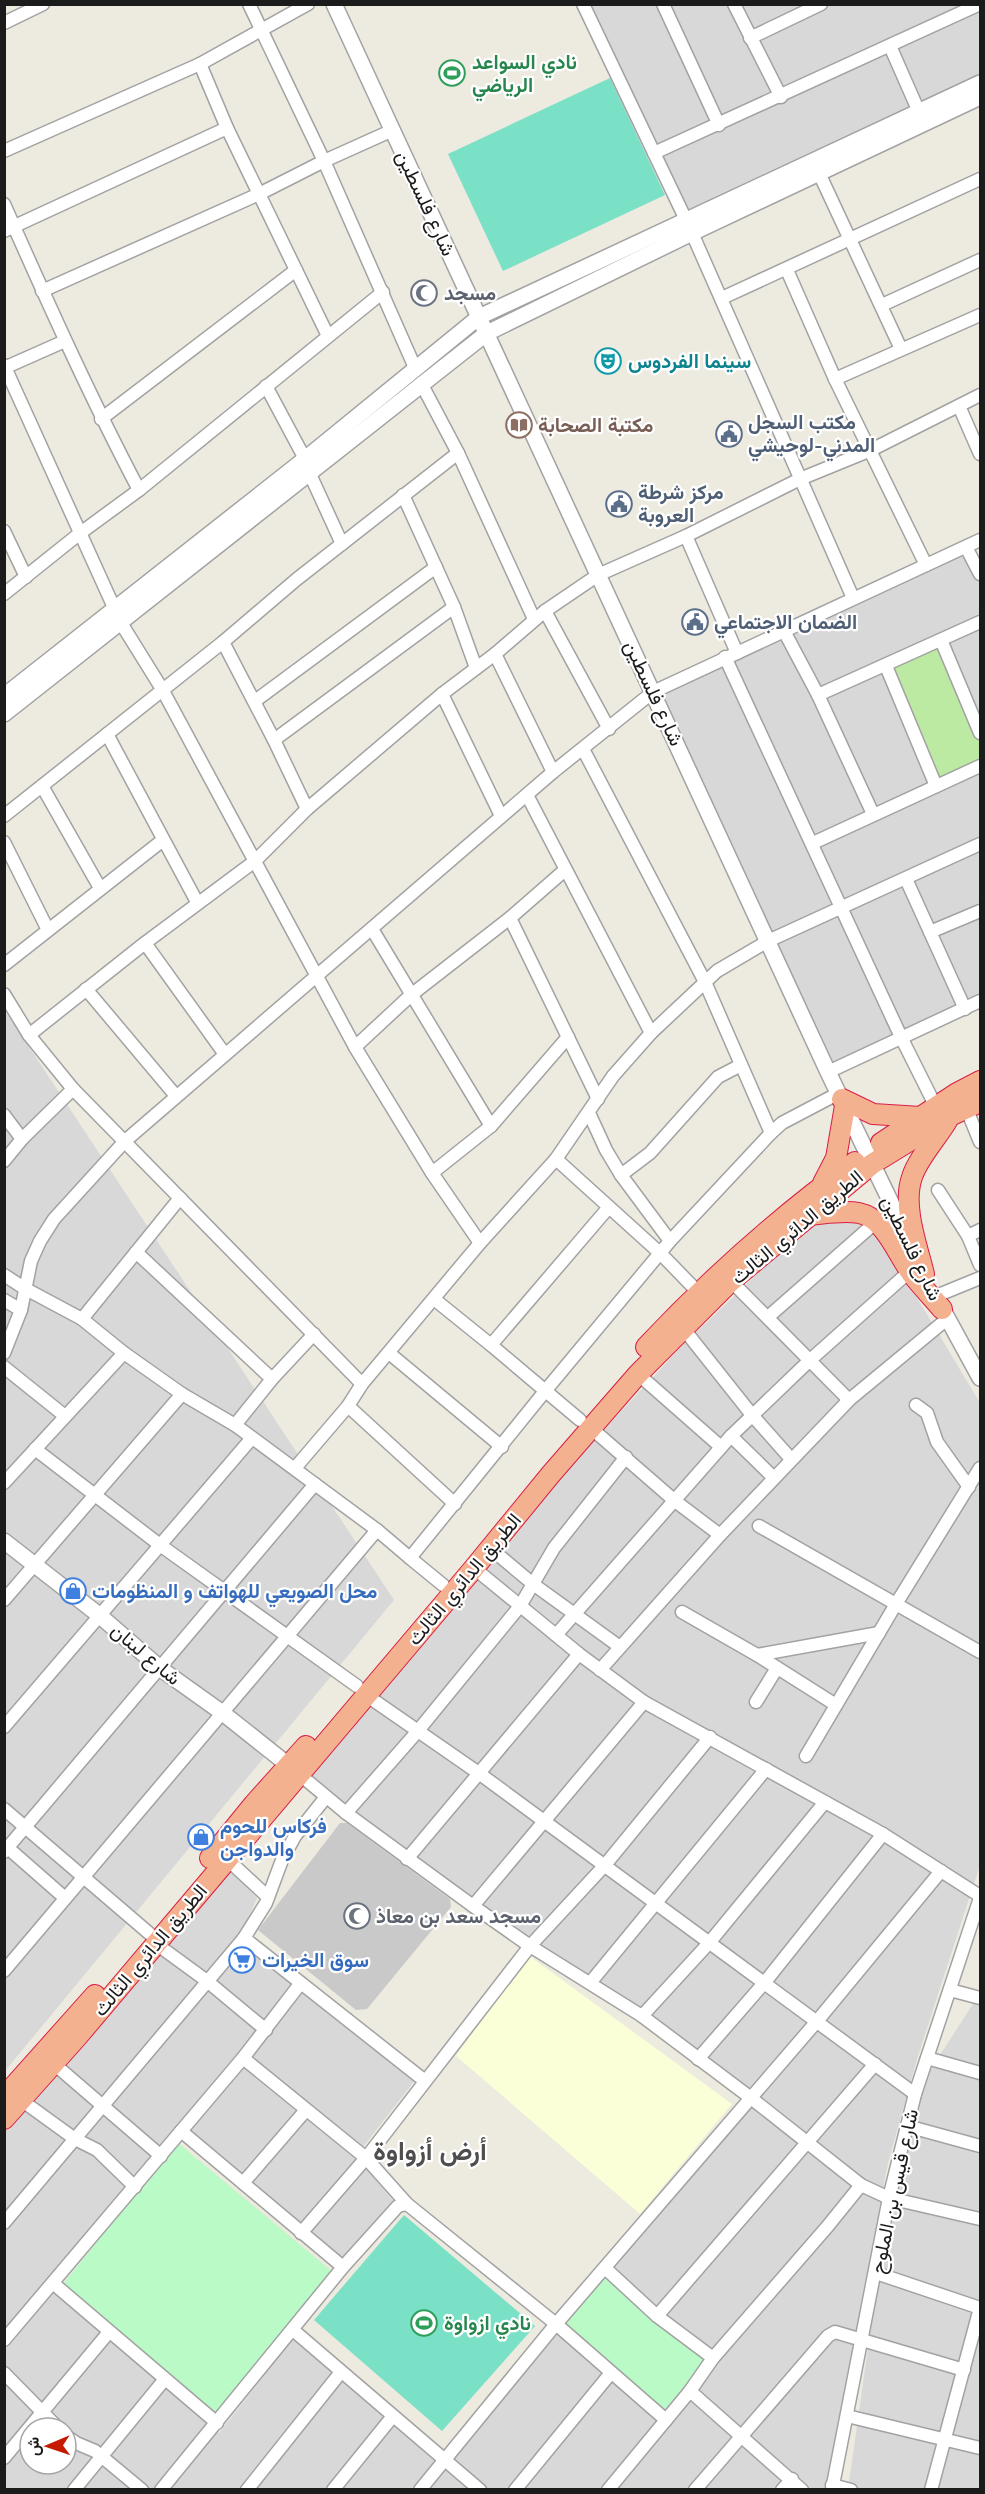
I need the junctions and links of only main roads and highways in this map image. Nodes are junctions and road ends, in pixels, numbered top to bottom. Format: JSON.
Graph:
{"nodes":[{"id":1,"x":981,"y":1081,"type":"edge"},
{"id":2,"x":951,"y":1110,"type":"edge"},
{"id":3,"x":869,"y":1158,"type":"junction"},
{"id":4,"x":821,"y":1186,"type":"junction"},
{"id":5,"x":808,"y":1215,"type":"junction"},
{"id":6,"x":917,"y":1273,"type":"junction"},
{"id":7,"x":942,"y":1308,"type":"road end"},
{"id":8,"x":586,"y":1424,"type":"junction"},
{"id":9,"x":362,"y":1691,"type":"junction"},
{"id":10,"x":294,"y":1770,"type":"junction"},
{"id":11,"x":152,"y":1938,"type":"junction"},
{"id":12,"x":10,"y":2094,"type":"edge"},
{"id":13,"x":4,"y":2119,"type":"edge"}],
"edges":[{"from":1,"to":2,"type":"highway","name":"الطريق الدائري الثالث"},
{"from":2,"to":3,"type":"highway","name":"الطريق الدائري الثالث"},
{"from":2,"to":3,"type":"highway","name":"الطريق الدائري الثالث"},
{"from":2,"to":4,"type":"highway"},
{"from":2,"to":6,"type":"highway"},
{"from":3,"to":4,"type":"highway","name":"الطريق الدائري الثالث"},
{"from":3,"to":5,"type":"highway","name":"الطريق الدائري الثالث"},
{"from":4,"to":8,"type":"highway","name":"الطريق الدائري الثالث"},
{"from":5,"to":6,"type":"highway"},
{"from":5,"to":8,"type":"highway","name":"الطريق الدائري الثالث"},
{"from":6,"to":7,"type":"highway"},
{"from":8,"to":9,"type":"highway","name":"الطريق الدائري الثالث"},
{"from":8,"to":9,"type":"highway","name":"الطريق الدائري الثالث"},
{"from":9,"to":10,"type":"highway","name":"الطريق الدائري الثالث"},
{"from":10,"to":11,"type":"highway","name":"الطريق الدائري الثالث"},
{"from":10,"to":11,"type":"highway","name":"الطريق الدائري الثالث"},
{"from":11,"to":12,"type":"highway","name":"الطريق الدائري الثالث"},
{"from":11,"to":12,"type":"highway","name":"الطريق الدائري الثالث"},
{"from":12,"to":13,"type":"highway","name":"الطريق الدائري الثالث"}]}
